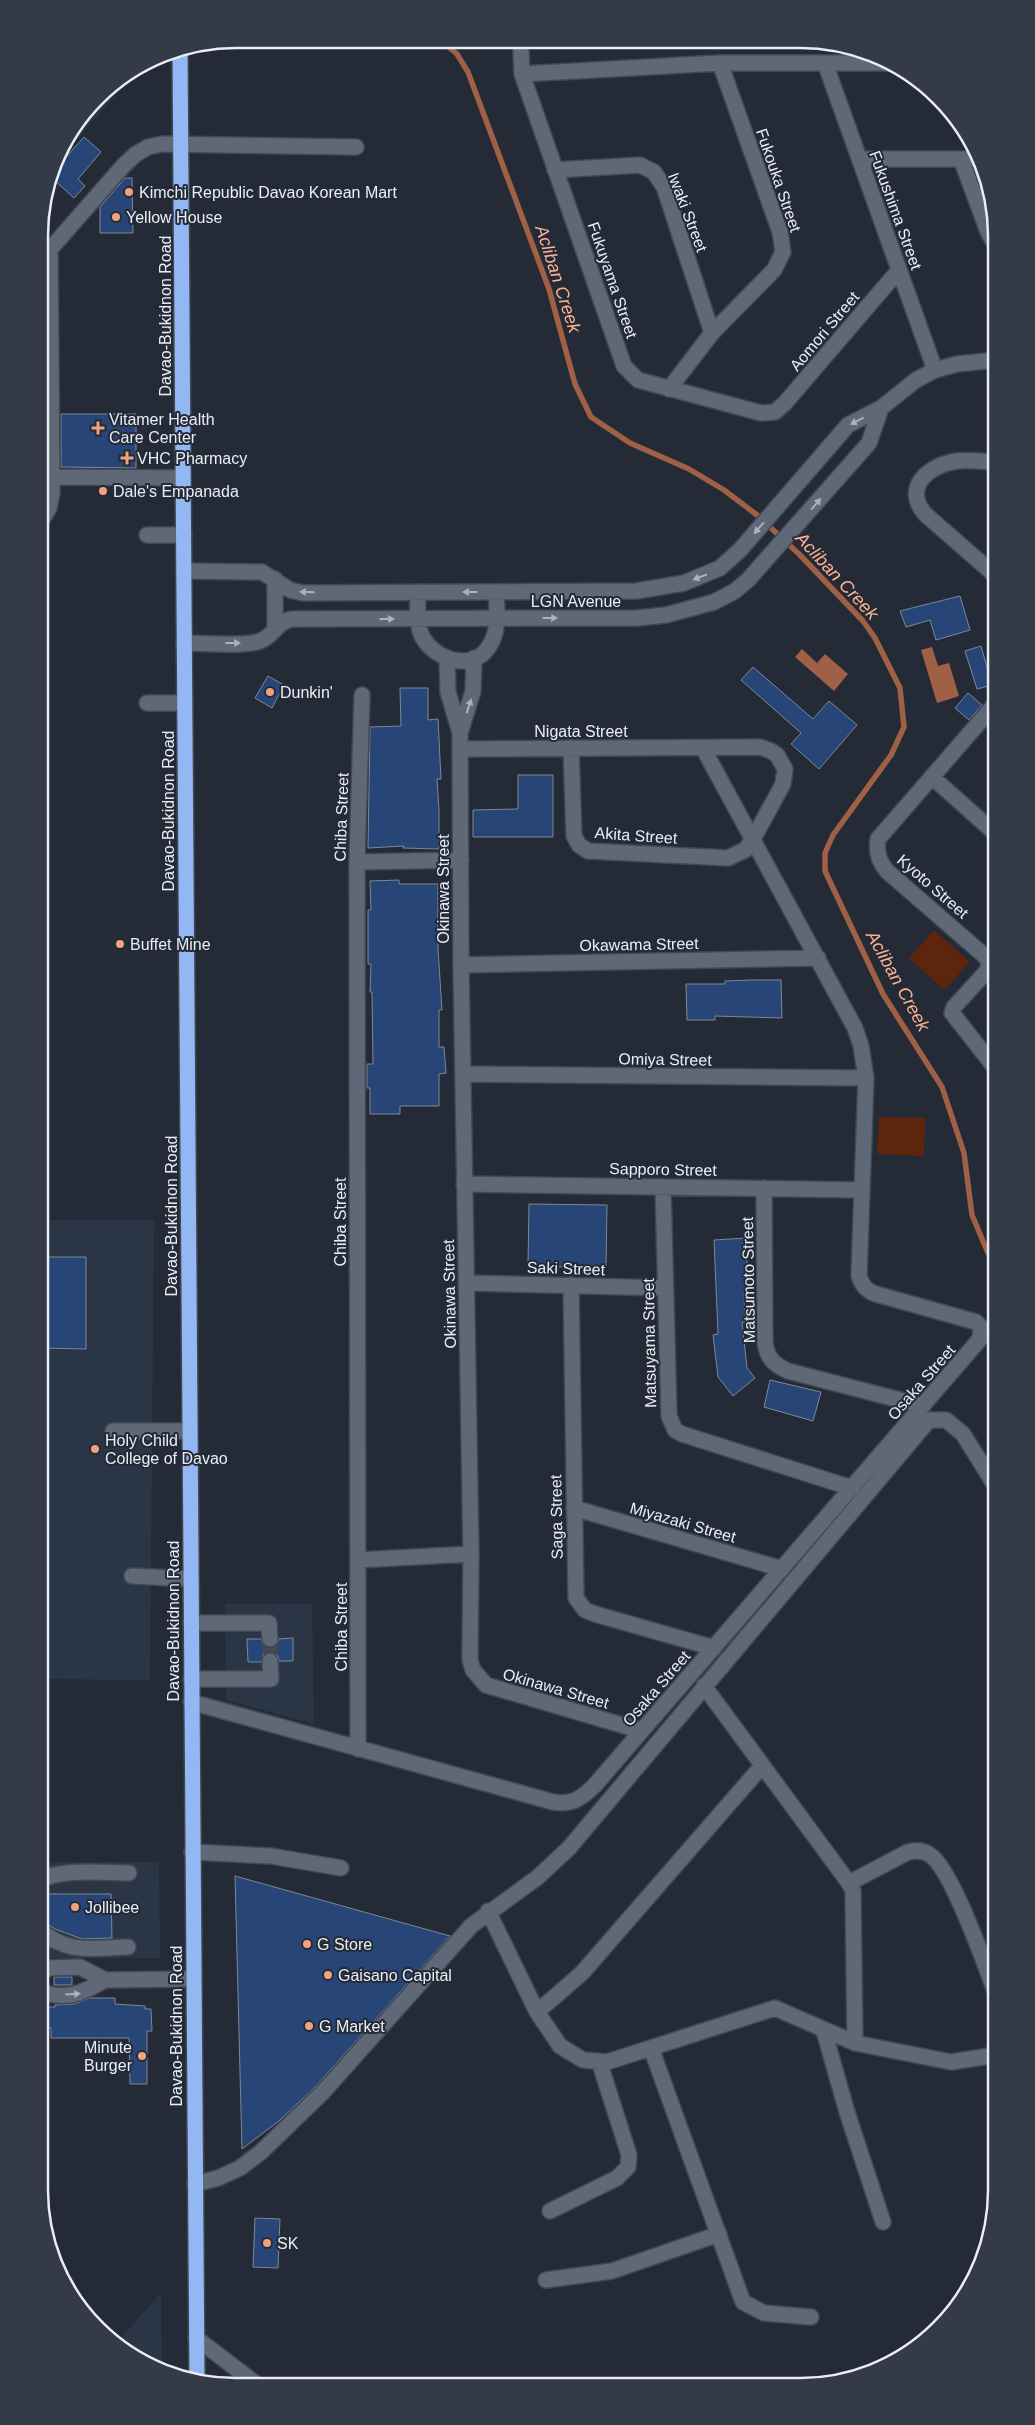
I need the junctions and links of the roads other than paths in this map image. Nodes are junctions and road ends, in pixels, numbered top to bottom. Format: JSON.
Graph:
{"nodes":[{"id":1,"x":521,"y":52,"type":"dead end"},
{"id":2,"x":180,"y":56,"type":"edge"},
{"id":3,"x":720,"y":63,"type":"junction"},
{"id":4,"x":825,"y":63,"type":"junction"},
{"id":5,"x":873,"y":63,"type":"edge"},
{"id":6,"x":522,"y":74,"type":"junction"},
{"id":7,"x":181,"y":143,"type":"junction"},
{"id":8,"x":356,"y":147,"type":"dead end"},
{"id":9,"x":860,"y":159,"type":"junction"},
{"id":10,"x":961,"y":159,"type":"junction"},
{"id":11,"x":971,"y":159,"type":"edge"},
{"id":12,"x":555,"y":170,"type":"junction"},
{"id":13,"x":988,"y":231,"type":"edge"},
{"id":14,"x":50,"y":250,"type":"joint"},
{"id":15,"x":899,"y":270,"type":"junction"},
{"id":16,"x":712,"y":332,"type":"junction"},
{"id":17,"x":988,"y":361,"type":"edge"},
{"id":18,"x":935,"y":370,"type":"junction"},
{"id":19,"x":669,"y":389,"type":"junction"},
{"id":20,"x":881,"y":408,"type":"junction"},
{"id":21,"x":775,"y":412,"type":"joint"},
{"id":22,"x":988,"y":462,"type":"edge"},
{"id":23,"x":52,"y":476,"type":"junction"},
{"id":24,"x":183,"y":478,"type":"junction"},
{"id":25,"x":48,"y":503,"type":"edge"},
{"id":26,"x":147,"y":535,"type":"dead end"},
{"id":27,"x":184,"y":535,"type":"junction"},
{"id":28,"x":720,"y":568,"type":"junction"},
{"id":29,"x":988,"y":569,"type":"edge"},
{"id":30,"x":184,"y":570,"type":"junction"},
{"id":31,"x":275,"y":579,"type":"junction"},
{"id":32,"x":621,"y":591,"type":"junction"},
{"id":33,"x":735,"y":591,"type":"junction"},
{"id":34,"x":418,"y":592,"type":"junction"},
{"id":35,"x":496,"y":592,"type":"junction"},
{"id":36,"x":622,"y":618,"type":"junction"},
{"id":37,"x":418,"y":619,"type":"junction"},
{"id":38,"x":497,"y":619,"type":"junction"},
{"id":39,"x":275,"y":630,"type":"junction"},
{"id":40,"x":184,"y":643,"type":"junction"},
{"id":41,"x":474,"y":658,"type":"junction"},
{"id":42,"x":447,"y":659,"type":"junction"},
{"id":43,"x":362,"y":695,"type":"dead end"},
{"id":44,"x":147,"y":703,"type":"dead end"},
{"id":45,"x":184,"y":703,"type":"junction"},
{"id":46,"x":988,"y":713,"type":"edge"},
{"id":47,"x":460,"y":733,"type":"junction"},
{"id":48,"x":571,"y":748,"type":"junction"},
{"id":49,"x":703,"y":748,"type":"junction"},
{"id":50,"x":460,"y":749,"type":"junction"},
{"id":51,"x":932,"y":777,"type":"junction"},
{"id":52,"x":988,"y":827,"type":"edge"},
{"id":53,"x":753,"y":839,"type":"junction"},
{"id":54,"x":460,"y":860,"type":"junction"},
{"id":55,"x":357,"y":862,"type":"junction"},
{"id":56,"x":818,"y":958,"type":"junction"},
{"id":57,"x":988,"y":962,"type":"edge"},
{"id":58,"x":461,"y":965,"type":"junction"},
{"id":59,"x":988,"y":968,"type":"edge"},
{"id":60,"x":988,"y":1058,"type":"edge"},
{"id":61,"x":463,"y":1074,"type":"junction"},
{"id":62,"x":866,"y":1078,"type":"junction"},
{"id":63,"x":464,"y":1184,"type":"junction"},
{"id":64,"x":663,"y":1187,"type":"junction"},
{"id":65,"x":764,"y":1188,"type":"junction"},
{"id":66,"x":862,"y":1190,"type":"junction"},
{"id":67,"x":466,"y":1283,"type":"junction"},
{"id":68,"x":571,"y":1285,"type":"junction"},
{"id":69,"x":666,"y":1288,"type":"junction"},
{"id":70,"x":923,"y":1406,"type":"junction"},
{"id":71,"x":114,"y":1431,"type":"dead end"},
{"id":72,"x":190,"y":1431,"type":"junction"},
{"id":73,"x":988,"y":1474,"type":"edge"},
{"id":74,"x":852,"y":1488,"type":"junction"},
{"id":75,"x":574,"y":1508,"type":"junction"},
{"id":76,"x":471,"y":1554,"type":"junction"},
{"id":77,"x":358,"y":1560,"type":"junction"},
{"id":78,"x":782,"y":1569,"type":"junction"},
{"id":79,"x":132,"y":1576,"type":"dead end"},
{"id":80,"x":190,"y":1579,"type":"junction"},
{"id":81,"x":191,"y":1623,"type":"junction"},
{"id":82,"x":270,"y":1639,"type":"tunnel mouth"},
{"id":83,"x":714,"y":1648,"type":"junction"},
{"id":84,"x":270,"y":1661,"type":"tunnel mouth"},
{"id":85,"x":191,"y":1679,"type":"junction"},
{"id":86,"x":704,"y":1686,"type":"junction"},
{"id":87,"x":191,"y":1702,"type":"junction"},
{"id":88,"x":642,"y":1731,"type":"junction"},
{"id":89,"x":358,"y":1750,"type":"junction"},
{"id":90,"x":762,"y":1766,"type":"junction"},
{"id":91,"x":192,"y":1852,"type":"junction"},
{"id":92,"x":341,"y":1868,"type":"dead end"},
{"id":93,"x":129,"y":1873,"type":"dead end"},
{"id":94,"x":48,"y":1878,"type":"edge"},
{"id":95,"x":849,"y":1883,"type":"junction"},
{"id":96,"x":488,"y":1912,"type":"junction"},
{"id":97,"x":48,"y":1936,"type":"edge"},
{"id":98,"x":128,"y":1947,"type":"dead end"},
{"id":99,"x":48,"y":1968,"type":"edge"},
{"id":100,"x":988,"y":1973,"type":"edge"},
{"id":101,"x":105,"y":1980,"type":"junction"},
{"id":102,"x":193,"y":1980,"type":"junction"},
{"id":103,"x":48,"y":1994,"type":"edge"},
{"id":104,"x":538,"y":2012,"type":"junction"},
{"id":105,"x":824,"y":2031,"type":"junction"},
{"id":106,"x":855,"y":2043,"type":"junction"},
{"id":107,"x":651,"y":2048,"type":"junction"},
{"id":108,"x":988,"y":2060,"type":"edge"},
{"id":109,"x":599,"y":2062,"type":"junction"},
{"id":110,"x":194,"y":2184,"type":"junction"},
{"id":111,"x":550,"y":2211,"type":"dead end"},
{"id":112,"x":882,"y":2222,"type":"dead end"},
{"id":113,"x":719,"y":2234,"type":"junction"},
{"id":114,"x":546,"y":2280,"type":"dead end"},
{"id":115,"x":811,"y":2317,"type":"dead end"},
{"id":116,"x":196,"y":2338,"type":"junction"},
{"id":117,"x":197,"y":2373,"type":"edge"},
{"id":118,"x":248,"y":2378,"type":"edge"}],
"edges":[{"from":1,"to":6,"type":"street","name":"Fukuyama Street"},
{"from":2,"to":7,"type":"highway","name":"Davao-Bukidnon Road"},
{"from":3,"to":4,"type":"street"},
{"from":3,"to":6,"type":"street"},
{"from":3,"to":16,"type":"street","name":"Fukouka Street"},
{"from":4,"to":5,"type":"street"},
{"from":4,"to":9,"type":"street","name":"Fukushima Street"},
{"from":6,"to":12,"type":"street","name":"Fukuyama Street"},
{"from":7,"to":8,"type":"street"},
{"from":7,"to":14,"type":"street"},
{"from":7,"to":24,"type":"highway","name":"Davao-Bukidnon Road"},
{"from":9,"to":10,"type":"street"},
{"from":9,"to":15,"type":"street","name":"Fukushima Street"},
{"from":10,"to":11,"type":"street"},
{"from":10,"to":13,"type":"street"},
{"from":12,"to":16,"type":"street","name":"Iwaki Street"},
{"from":12,"to":19,"type":"street","name":"Fukuyama Street"},
{"from":14,"to":23,"type":"street"},
{"from":15,"to":18,"type":"street","name":"Fukushima Street"},
{"from":15,"to":21,"type":"street","name":"Aomori Street"},
{"from":16,"to":19,"type":"street","name":"Fukouka Street"},
{"from":17,"to":18,"type":"street","name":"LGN Avenue"},
{"from":18,"to":20,"type":"street","name":"LGN Avenue"},
{"from":19,"to":21,"type":"street","name":"Fukuyama Street"},
{"from":20,"to":28,"type":"street","name":"LGN Avenue","one_way":true},
{"from":33,"to":20,"type":"street","name":"LGN Avenue","one_way":true},
{"from":22,"to":29,"type":"street"},
{"from":23,"to":24,"type":"street"},
{"from":23,"to":25,"type":"street"},
{"from":24,"to":27,"type":"highway","name":"Davao-Bukidnon Road"},
{"from":26,"to":27,"type":"street"},
{"from":27,"to":30,"type":"highway","name":"Davao-Bukidnon Road"},
{"from":28,"to":32,"type":"street","name":"LGN Avenue","one_way":true},
{"from":28,"to":33,"type":"street"},
{"from":30,"to":31,"type":"street","name":"LGN Avenue"},
{"from":30,"to":40,"type":"highway","name":"Davao-Bukidnon Road"},
{"from":34,"to":31,"type":"street","name":"LGN Avenue","one_way":true},
{"from":31,"to":39,"type":"street"},
{"from":32,"to":35,"type":"street","name":"LGN Avenue"},
{"from":32,"to":36,"type":"street"},
{"from":33,"to":36,"type":"street","name":"LGN Avenue"},
{"from":35,"to":34,"type":"street","name":"LGN Avenue","one_way":true},
{"from":34,"to":37,"type":"street"},
{"from":35,"to":38,"type":"street"},
{"from":38,"to":36,"type":"street","name":"LGN Avenue","one_way":true},
{"from":37,"to":38,"type":"street","name":"LGN Avenue"},
{"from":39,"to":37,"type":"street","name":"LGN Avenue","one_way":true},
{"from":37,"to":42,"type":"street"},
{"from":38,"to":41,"type":"street"},
{"from":40,"to":39,"type":"street","name":"LGN Avenue","one_way":true},
{"from":40,"to":45,"type":"highway","name":"Davao-Bukidnon Road"},
{"from":41,"to":42,"type":"street"},
{"from":47,"to":41,"type":"street","one_way":true},
{"from":42,"to":47,"type":"street"},
{"from":43,"to":55,"type":"street","name":"Chiba Street"},
{"from":44,"to":45,"type":"street"},
{"from":45,"to":72,"type":"highway","name":"Davao-Bukidnon Road"},
{"from":46,"to":51,"type":"street","name":"Kyoto Street"},
{"from":47,"to":50,"type":"street","name":"Okinawa Street"},
{"from":48,"to":49,"type":"street","name":"Nigata Street"},
{"from":48,"to":50,"type":"street","name":"Nigata Street"},
{"from":48,"to":53,"type":"street","name":"Akita Street"},
{"from":49,"to":53,"type":"street"},
{"from":49,"to":53,"type":"street","name":"Nigata Street"},
{"from":50,"to":54,"type":"street","name":"Okinawa Street"},
{"from":51,"to":52,"type":"street"},
{"from":51,"to":57,"type":"street","name":"Kyoto Street"},
{"from":53,"to":56,"type":"street"},
{"from":54,"to":55,"type":"street"},
{"from":54,"to":58,"type":"street","name":"Okinawa Street"},
{"from":55,"to":77,"type":"street","name":"Chiba Street"},
{"from":56,"to":58,"type":"street","name":"Okawama Street"},
{"from":56,"to":62,"type":"street"},
{"from":58,"to":61,"type":"street","name":"Okinawa Street"},
{"from":59,"to":60,"type":"street","name":"Kyoto Street"},
{"from":61,"to":62,"type":"street","name":"Omiya Street"},
{"from":61,"to":63,"type":"street","name":"Okinawa Street"},
{"from":62,"to":66,"type":"street"},
{"from":63,"to":64,"type":"street","name":"Sapporo Street"},
{"from":63,"to":67,"type":"street","name":"Okinawa Street"},
{"from":64,"to":65,"type":"street","name":"Sapporo Street"},
{"from":64,"to":69,"type":"street","name":"Matsuyama Street"},
{"from":65,"to":66,"type":"street","name":"Sapporo Street"},
{"from":65,"to":70,"type":"street","name":"Matsumoto Street"},
{"from":66,"to":70,"type":"street","name":"Osaka Street"},
{"from":67,"to":68,"type":"street","name":"Saki Street"},
{"from":67,"to":76,"type":"street","name":"Okinawa Street"},
{"from":68,"to":69,"type":"street","name":"Saki Street"},
{"from":68,"to":75,"type":"street","name":"Saga Street"},
{"from":69,"to":74,"type":"street","name":"Matsuyama Street"},
{"from":70,"to":74,"type":"street","name":"Osaka Street"},
{"from":71,"to":72,"type":"street"},
{"from":72,"to":80,"type":"highway","name":"Davao-Bukidnon Road"},
{"from":73,"to":86,"type":"street"},
{"from":74,"to":78,"type":"street","name":"Osaka Street"},
{"from":75,"to":78,"type":"street","name":"Miyazaki Street"},
{"from":75,"to":83,"type":"street","name":"Saga Street"},
{"from":76,"to":77,"type":"street"},
{"from":76,"to":88,"type":"street","name":"Okinawa Street"},
{"from":77,"to":89,"type":"street","name":"Chiba Street"},
{"from":78,"to":83,"type":"street","name":"Osaka Street"},
{"from":79,"to":80,"type":"street"},
{"from":80,"to":81,"type":"highway","name":"Davao-Bukidnon Road"},
{"from":81,"to":82,"type":"street"},
{"from":81,"to":85,"type":"highway","name":"Davao-Bukidnon Road"},
{"from":83,"to":88,"type":"street","name":"Osaka Street"},
{"from":84,"to":85,"type":"street"},
{"from":85,"to":87,"type":"highway","name":"Davao-Bukidnon Road"},
{"from":86,"to":90,"type":"street"},
{"from":86,"to":96,"type":"street"},
{"from":87,"to":89,"type":"street","name":"Osaka Street"},
{"from":87,"to":91,"type":"highway","name":"Davao-Bukidnon Road"},
{"from":88,"to":89,"type":"street","name":"Osaka Street"},
{"from":90,"to":95,"type":"street"},
{"from":90,"to":104,"type":"street"},
{"from":91,"to":92,"type":"street"},
{"from":91,"to":102,"type":"highway","name":"Davao-Bukidnon Road"},
{"from":93,"to":94,"type":"street"},
{"from":95,"to":100,"type":"street"},
{"from":95,"to":106,"type":"street"},
{"from":96,"to":104,"type":"street"},
{"from":96,"to":110,"type":"street"},
{"from":97,"to":98,"type":"street"},
{"from":99,"to":101,"type":"street"},
{"from":101,"to":102,"type":"street"},
{"from":103,"to":101,"type":"street","one_way":true},
{"from":102,"to":110,"type":"highway","name":"Davao-Bukidnon Road"},
{"from":104,"to":109,"type":"street"},
{"from":105,"to":106,"type":"street"},
{"from":105,"to":107,"type":"street"},
{"from":105,"to":112,"type":"street"},
{"from":106,"to":108,"type":"street"},
{"from":107,"to":109,"type":"street"},
{"from":107,"to":113,"type":"street"},
{"from":109,"to":111,"type":"street"},
{"from":110,"to":116,"type":"highway","name":"Davao-Bukidnon Road"},
{"from":113,"to":114,"type":"street"},
{"from":113,"to":115,"type":"street"},
{"from":116,"to":117,"type":"highway","name":"Davao-Bukidnon Road"},
{"from":116,"to":118,"type":"street"}]}
